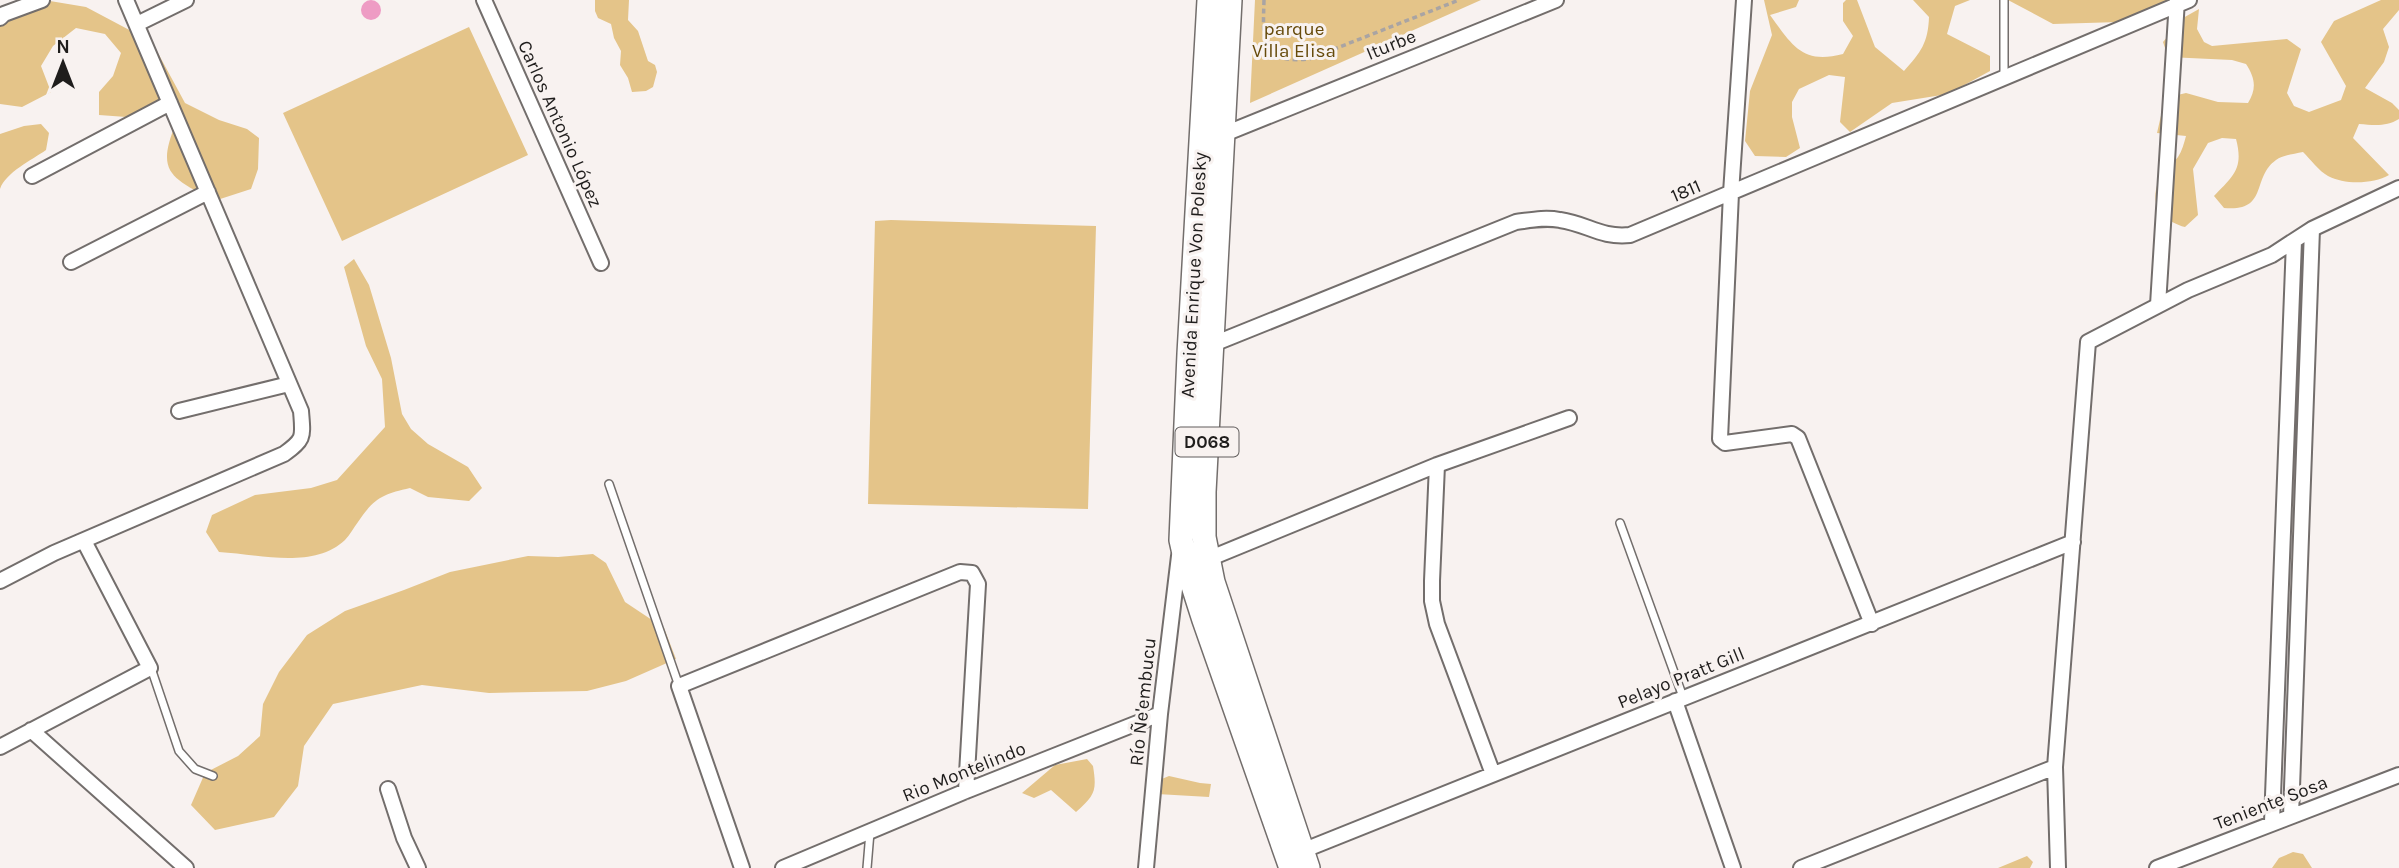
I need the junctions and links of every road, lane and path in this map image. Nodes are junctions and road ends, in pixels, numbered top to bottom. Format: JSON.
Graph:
{"nodes":[{"id":1,"x":42,"y":0,"type":"edge"},
{"id":2,"x":126,"y":0,"type":"edge"},
{"id":3,"x":186,"y":0,"type":"edge"},
{"id":4,"x":484,"y":0,"type":"edge"},
{"id":5,"x":1209,"y":0,"type":"edge"},
{"id":6,"x":1230,"y":0,"type":"edge"},
{"id":7,"x":1264,"y":0,"type":"edge"},
{"id":8,"x":1459,"y":0,"type":"edge"},
{"id":9,"x":1556,"y":0,"type":"edge"},
{"id":10,"x":1744,"y":0,"type":"edge"},
{"id":11,"x":2004,"y":0,"type":"edge"},
{"id":12,"x":2181,"y":2,"type":"edge"},
{"id":13,"x":0,"y":18,"type":"edge"},
{"id":14,"x":137,"y":24,"type":"junction"},
{"id":15,"x":2004,"y":78,"type":"junction"},
{"id":16,"x":170,"y":103,"type":"junction"},
{"id":17,"x":1224,"y":134,"type":"junction"},
{"id":18,"x":1202,"y":142,"type":"junction"},
{"id":19,"x":32,"y":176,"type":"dead end"},
{"id":20,"x":2399,"y":188,"type":"edge"},
{"id":21,"x":208,"y":192,"type":"junction"},
{"id":22,"x":1731,"y":193,"type":"junction"},
{"id":23,"x":2312,"y":229,"type":"junction"},
{"id":24,"x":2294,"y":241,"type":"junction"},
{"id":25,"x":71,"y":262,"type":"dead end"},
{"id":26,"x":601,"y":263,"type":"dead end"},
{"id":27,"x":2158,"y":305,"type":"junction"},
{"id":28,"x":1211,"y":344,"type":"junction"},
{"id":29,"x":1189,"y":354,"type":"junction"},
{"id":30,"x":289,"y":384,"type":"junction"},
{"id":31,"x":179,"y":411,"type":"dead end"},
{"id":32,"x":1569,"y":418,"type":"dead end"},
{"id":33,"x":1437,"y":465,"type":"junction"},
{"id":34,"x":610,"y":484,"type":"dead end"},
{"id":35,"x":1620,"y":523,"type":"dead end"},
{"id":36,"x":1181,"y":540,"type":"junction"},
{"id":37,"x":84,"y":541,"type":"junction"},
{"id":38,"x":2073,"y":542,"type":"junction"},
{"id":39,"x":1197,"y":564,"type":"junction"},
{"id":40,"x":0,"y":580,"type":"edge"},
{"id":41,"x":1872,"y":624,"type":"junction"},
{"id":42,"x":150,"y":668,"type":"junction"},
{"id":43,"x":678,"y":686,"type":"junction"},
{"id":44,"x":1679,"y":699,"type":"junction"},
{"id":45,"x":1160,"y":714,"type":"junction"},
{"id":46,"x":31,"y":730,"type":"junction"},
{"id":47,"x":0,"y":747,"type":"edge"},
{"id":48,"x":2055,"y":767,"type":"junction"},
{"id":49,"x":1493,"y":774,"type":"junction"},
{"id":50,"x":2399,"y":775,"type":"edge"},
{"id":51,"x":213,"y":776,"type":"dead end"},
{"id":52,"x":388,"y":789,"type":"dead end"},
{"id":53,"x":966,"y":791,"type":"junction"},
{"id":54,"x":2291,"y":816,"type":"junction"},
{"id":55,"x":2272,"y":822,"type":"junction"},
{"id":56,"x":870,"y":832,"type":"junction"},
{"id":57,"x":1301,"y":862,"type":"edge"},
{"id":58,"x":186,"y":868,"type":"edge"},
{"id":59,"x":418,"y":868,"type":"edge"},
{"id":60,"x":742,"y":868,"type":"edge"},
{"id":61,"x":783,"y":868,"type":"edge"},
{"id":62,"x":867,"y":868,"type":"edge"},
{"id":63,"x":1146,"y":868,"type":"edge"},
{"id":64,"x":1733,"y":868,"type":"edge"},
{"id":65,"x":1801,"y":868,"type":"edge"},
{"id":66,"x":2058,"y":868,"type":"edge"},
{"id":67,"x":2157,"y":868,"type":"edge"}],
"edges":[{"from":1,"to":13,"type":"street"},
{"from":2,"to":14,"type":"street"},
{"from":3,"to":14,"type":"street"},
{"from":4,"to":26,"type":"street","name":"Carlos Antonio López"},
{"from":5,"to":18,"type":"main road","name":"Avenida Enrique Von Polesky","number":"D068"},
{"from":6,"to":17,"type":"main road","name":"Avenida Enrique Von Polesky","number":"D068"},
{"from":7,"to":8,"type":"path"},
{"from":9,"to":17,"type":"street","name":"Iturbe"},
{"from":10,"to":22,"type":"street"},
{"from":11,"to":15,"type":"lane"},
{"from":12,"to":15,"type":"street","name":"1811"},
{"from":12,"to":27,"type":"street"},
{"from":14,"to":16,"type":"street"},
{"from":15,"to":22,"type":"street","name":"1811"},
{"from":16,"to":19,"type":"street"},
{"from":16,"to":21,"type":"street"},
{"from":17,"to":18,"type":"street","name":"Iturbe"},
{"from":17,"to":28,"type":"main road","name":"Avenida Enrique Von Polesky","number":"D068"},
{"from":18,"to":29,"type":"main road","name":"Avenida Enrique Von Polesky","number":"D068"},
{"from":20,"to":23,"type":"street"},
{"from":21,"to":25,"type":"street"},
{"from":21,"to":30,"type":"street"},
{"from":22,"to":28,"type":"street","name":"1811"},
{"from":22,"to":41,"type":"street"},
{"from":23,"to":24,"type":"street"},
{"from":23,"to":54,"type":"street"},
{"from":24,"to":27,"type":"street"},
{"from":24,"to":55,"type":"street"},
{"from":27,"to":38,"type":"street"},
{"from":28,"to":29,"type":"street","name":"1811"},
{"from":28,"to":39,"type":"main road","name":"Avenida Enrique Von Polesky","number":"D068"},
{"from":29,"to":36,"type":"main road","name":"Avenida Enrique Von Polesky","number":"D068"},
{"from":30,"to":31,"type":"street"},
{"from":30,"to":37,"type":"street"},
{"from":32,"to":33,"type":"street"},
{"from":33,"to":39,"type":"street"},
{"from":33,"to":49,"type":"street"},
{"from":34,"to":43,"type":"lane"},
{"from":35,"to":44,"type":"lane"},
{"from":36,"to":39,"type":"main road","name":"Avenida Enrique Von Polesky","number":"D068"},
{"from":36,"to":45,"type":"street","name":"Río Ñe'embucu"},
{"from":37,"to":40,"type":"street"},
{"from":37,"to":42,"type":"street"},
{"from":38,"to":41,"type":"street","name":"Pelayo Pratt Gill"},
{"from":38,"to":48,"type":"street"},
{"from":39,"to":57,"type":"main road","name":"Avenida Enrique Von Polesky","number":"D068"},
{"from":41,"to":44,"type":"street","name":"Pelayo Pratt Gill"},
{"from":42,"to":46,"type":"street"},
{"from":42,"to":51,"type":"lane"},
{"from":43,"to":53,"type":"street"},
{"from":43,"to":60,"type":"street"},
{"from":44,"to":49,"type":"street","name":"Pelayo Pratt Gill"},
{"from":44,"to":64,"type":"street"},
{"from":45,"to":53,"type":"street","name":"Rio Montelindo"},
{"from":45,"to":63,"type":"street","name":"Río Ñe'embucu"},
{"from":46,"to":47,"type":"street"},
{"from":46,"to":58,"type":"street"},
{"from":48,"to":65,"type":"street"},
{"from":48,"to":66,"type":"street"},
{"from":49,"to":57,"type":"street","name":"Pelayo Pratt Gill"},
{"from":50,"to":54,"type":"street","name":"Teniente Sosa"},
{"from":52,"to":59,"type":"street"},
{"from":53,"to":56,"type":"street","name":"Rio Montelindo"},
{"from":54,"to":55,"type":"street","name":"Teniente Sosa"},
{"from":55,"to":67,"type":"street","name":"Teniente Sosa"},
{"from":56,"to":61,"type":"street","name":"Rio Montelindo"},
{"from":56,"to":62,"type":"lane"}]}
